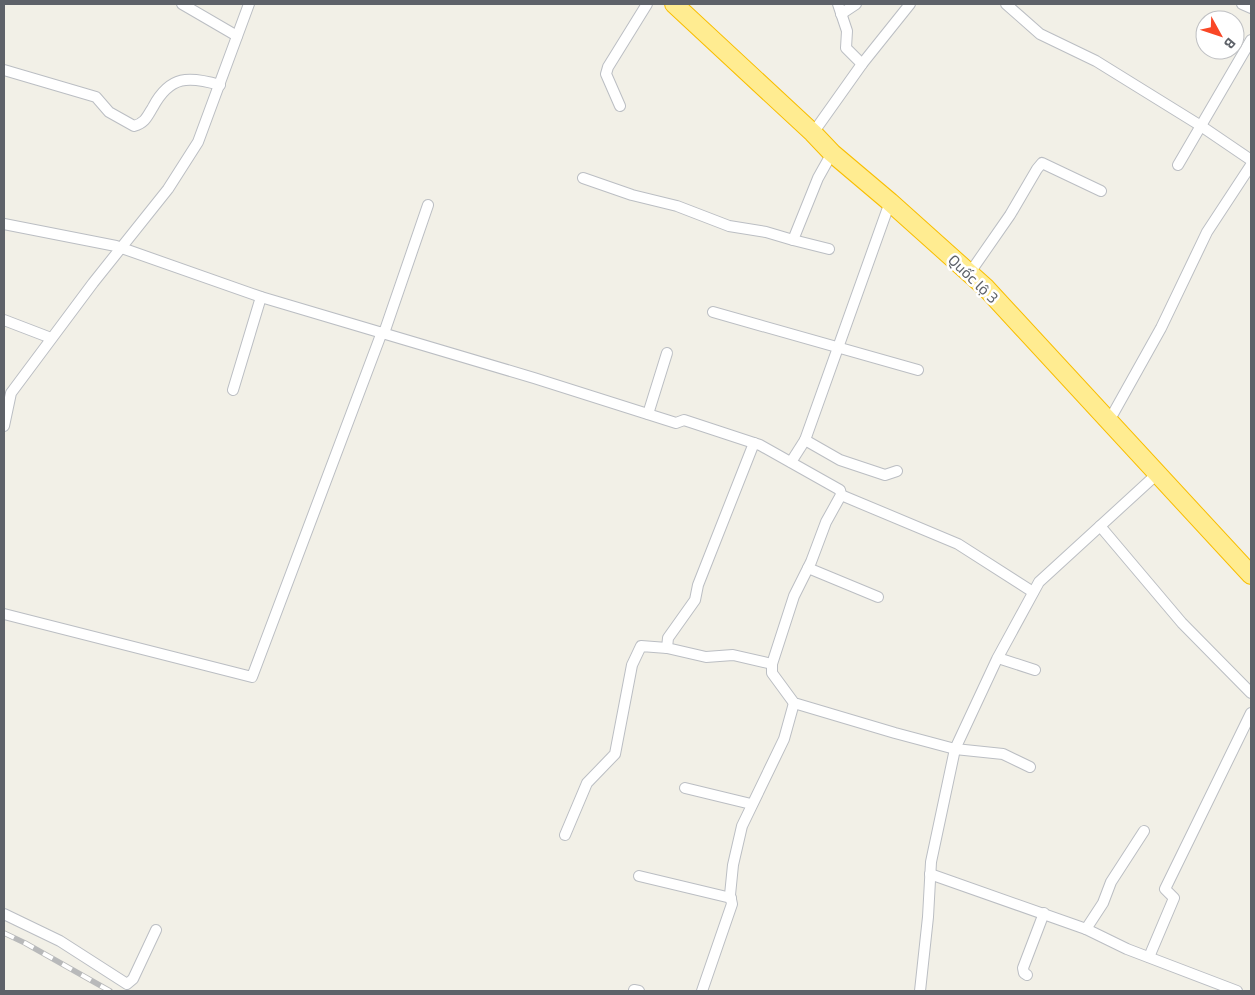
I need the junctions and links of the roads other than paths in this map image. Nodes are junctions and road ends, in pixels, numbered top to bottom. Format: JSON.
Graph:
{"nodes":[{"id":1,"x":182,"y":4,"type":"edge"},
{"id":2,"x":249,"y":4,"type":"edge"},
{"id":3,"x":647,"y":4,"type":"edge"},
{"id":4,"x":674,"y":4,"type":"edge"},
{"id":5,"x":856,"y":4,"type":"edge"},
{"id":6,"x":910,"y":4,"type":"edge"},
{"id":7,"x":1006,"y":4,"type":"edge"},
{"id":8,"x":1242,"y":4,"type":"edge"},
{"id":9,"x":1251,"y":8,"type":"edge"},
{"id":10,"x":840,"y":9,"type":"edge"},
{"id":11,"x":237,"y":36,"type":"junction"},
{"id":12,"x":1251,"y":40,"type":"edge"},
{"id":13,"x":862,"y":64,"type":"junction"},
{"id":14,"x":4,"y":70,"type":"edge"},
{"id":15,"x":220,"y":85,"type":"junction"},
{"id":16,"x":620,"y":106,"type":"dead end"},
{"id":17,"x":1201,"y":126,"type":"junction"},
{"id":18,"x":813,"y":132,"type":"junction"},
{"id":19,"x":832,"y":153,"type":"junction"},
{"id":20,"x":1251,"y":160,"type":"edge"},
{"id":21,"x":1178,"y":165,"type":"dead end"},
{"id":22,"x":1251,"y":165,"type":"edge"},
{"id":23,"x":583,"y":178,"type":"dead end"},
{"id":24,"x":1101,"y":191,"type":"dead end"},
{"id":25,"x":890,"y":202,"type":"junction"},
{"id":26,"x":428,"y":205,"type":"dead end"},
{"id":27,"x":4,"y":224,"type":"edge"},
{"id":28,"x":793,"y":240,"type":"junction"},
{"id":29,"x":122,"y":248,"type":"junction"},
{"id":30,"x":829,"y":248,"type":"dead end"},
{"id":31,"x":970,"y":274,"type":"junction"},
{"id":32,"x":261,"y":297,"type":"junction"},
{"id":33,"x":713,"y":312,"type":"dead end"},
{"id":34,"x":4,"y":320,"type":"edge"},
{"id":35,"x":383,"y":332,"type":"junction"},
{"id":36,"x":51,"y":338,"type":"junction"},
{"id":37,"x":837,"y":347,"type":"junction"},
{"id":38,"x":667,"y":353,"type":"dead end"},
{"id":39,"x":918,"y":370,"type":"dead end"},
{"id":40,"x":4,"y":384,"type":"edge"},
{"id":41,"x":15,"y":386,"type":"junction"},
{"id":42,"x":233,"y":390,"type":"dead end"},
{"id":43,"x":648,"y":414,"type":"junction"},
{"id":44,"x":1109,"y":421,"type":"junction"},
{"id":45,"x":4,"y":426,"type":"edge"},
{"id":46,"x":805,"y":440,"type":"junction"},
{"id":47,"x":754,"y":443,"type":"junction"},
{"id":48,"x":791,"y":462,"type":"junction"},
{"id":49,"x":897,"y":471,"type":"dead end"},
{"id":50,"x":1157,"y":474,"type":"junction"},
{"id":51,"x":841,"y":496,"type":"junction"},
{"id":52,"x":1100,"y":526,"type":"junction"},
{"id":53,"x":808,"y":568,"type":"junction"},
{"id":54,"x":1251,"y":575,"type":"edge"},
{"id":55,"x":1033,"y":592,"type":"junction"},
{"id":56,"x":878,"y":597,"type":"dead end"},
{"id":57,"x":4,"y":614,"type":"edge"},
{"id":58,"x":668,"y":648,"type":"junction"},
{"id":59,"x":998,"y":658,"type":"junction"},
{"id":60,"x":772,"y":664,"type":"junction"},
{"id":61,"x":1035,"y":670,"type":"dead end"},
{"id":62,"x":1251,"y":693,"type":"edge"},
{"id":63,"x":794,"y":703,"type":"junction"},
{"id":64,"x":1251,"y":713,"type":"edge"},
{"id":65,"x":955,"y":748,"type":"junction"},
{"id":66,"x":1030,"y":767,"type":"dead end"},
{"id":67,"x":685,"y":788,"type":"dead end"},
{"id":68,"x":751,"y":804,"type":"junction"},
{"id":69,"x":1144,"y":831,"type":"dead end"},
{"id":70,"x":565,"y":835,"type":"dead end"},
{"id":71,"x":930,"y":874,"type":"junction"},
{"id":72,"x":639,"y":876,"type":"dead end"},
{"id":73,"x":730,"y":898,"type":"junction"},
{"id":74,"x":1044,"y":913,"type":"junction"},
{"id":75,"x":4,"y":914,"type":"edge"},
{"id":76,"x":1086,"y":929,"type":"junction"},
{"id":77,"x":156,"y":930,"type":"dead end"},
{"id":78,"x":1149,"y":958,"type":"junction"},
{"id":79,"x":1027,"y":975,"type":"dead end"},
{"id":80,"x":702,"y":991,"type":"edge"},
{"id":81,"x":920,"y":991,"type":"edge"},
{"id":82,"x":1237,"y":991,"type":"edge"}],
"edges":[{"from":1,"to":11,"type":"street"},
{"from":2,"to":11,"type":"street"},
{"from":3,"to":16,"type":"street"},
{"from":4,"to":18,"type":"highway","name":"Quốc lộ 3"},
{"from":5,"to":10,"type":"street"},
{"from":6,"to":13,"type":"street"},
{"from":7,"to":17,"type":"street"},
{"from":8,"to":9,"type":"street"},
{"from":10,"to":13,"type":"street"},
{"from":11,"to":15,"type":"street"},
{"from":12,"to":17,"type":"street"},
{"from":13,"to":18,"type":"street"},
{"from":14,"to":15,"type":"street"},
{"from":15,"to":29,"type":"street"},
{"from":17,"to":20,"type":"street"},
{"from":17,"to":21,"type":"street"},
{"from":18,"to":19,"type":"highway","name":"Quốc lộ 3"},
{"from":19,"to":25,"type":"highway","name":"Quốc lộ 3"},
{"from":19,"to":28,"type":"street"},
{"from":22,"to":44,"type":"street"},
{"from":23,"to":28,"type":"street"},
{"from":24,"to":31,"type":"street"},
{"from":25,"to":31,"type":"highway","name":"Quốc lộ 3"},
{"from":25,"to":37,"type":"street"},
{"from":26,"to":35,"type":"street"},
{"from":27,"to":29,"type":"street"},
{"from":28,"to":30,"type":"street"},
{"from":29,"to":32,"type":"street"},
{"from":29,"to":36,"type":"street"},
{"from":31,"to":44,"type":"highway","name":"Quốc lộ 3"},
{"from":32,"to":35,"type":"street"},
{"from":32,"to":42,"type":"street"},
{"from":33,"to":37,"type":"street"},
{"from":34,"to":36,"type":"street"},
{"from":35,"to":43,"type":"street"},
{"from":35,"to":57,"type":"street"},
{"from":36,"to":41,"type":"street"},
{"from":37,"to":39,"type":"street"},
{"from":37,"to":46,"type":"street"},
{"from":38,"to":43,"type":"street"},
{"from":40,"to":41,"type":"street"},
{"from":41,"to":45,"type":"street"},
{"from":43,"to":47,"type":"street"},
{"from":44,"to":50,"type":"highway","name":"Quốc lộ 3"},
{"from":46,"to":48,"type":"street"},
{"from":46,"to":49,"type":"street"},
{"from":47,"to":48,"type":"street"},
{"from":47,"to":58,"type":"street"},
{"from":48,"to":51,"type":"street"},
{"from":50,"to":52,"type":"street"},
{"from":50,"to":54,"type":"highway","name":"Quốc lộ 3"},
{"from":51,"to":53,"type":"street"},
{"from":51,"to":55,"type":"street"},
{"from":52,"to":55,"type":"street"},
{"from":52,"to":62,"type":"street"},
{"from":53,"to":56,"type":"street"},
{"from":53,"to":60,"type":"street"},
{"from":55,"to":59,"type":"street"},
{"from":58,"to":60,"type":"street"},
{"from":58,"to":70,"type":"street"},
{"from":59,"to":61,"type":"street"},
{"from":59,"to":65,"type":"street"},
{"from":60,"to":63,"type":"street"},
{"from":63,"to":65,"type":"street"},
{"from":63,"to":68,"type":"street"},
{"from":64,"to":78,"type":"street"},
{"from":65,"to":66,"type":"street"},
{"from":65,"to":71,"type":"street"},
{"from":67,"to":68,"type":"street"},
{"from":68,"to":73,"type":"street"},
{"from":69,"to":76,"type":"street"},
{"from":71,"to":74,"type":"street"},
{"from":71,"to":81,"type":"street"},
{"from":72,"to":73,"type":"street"},
{"from":73,"to":80,"type":"street"},
{"from":74,"to":76,"type":"street"},
{"from":74,"to":79,"type":"street"},
{"from":75,"to":77,"type":"street"},
{"from":76,"to":78,"type":"street"},
{"from":78,"to":82,"type":"street"}]}
